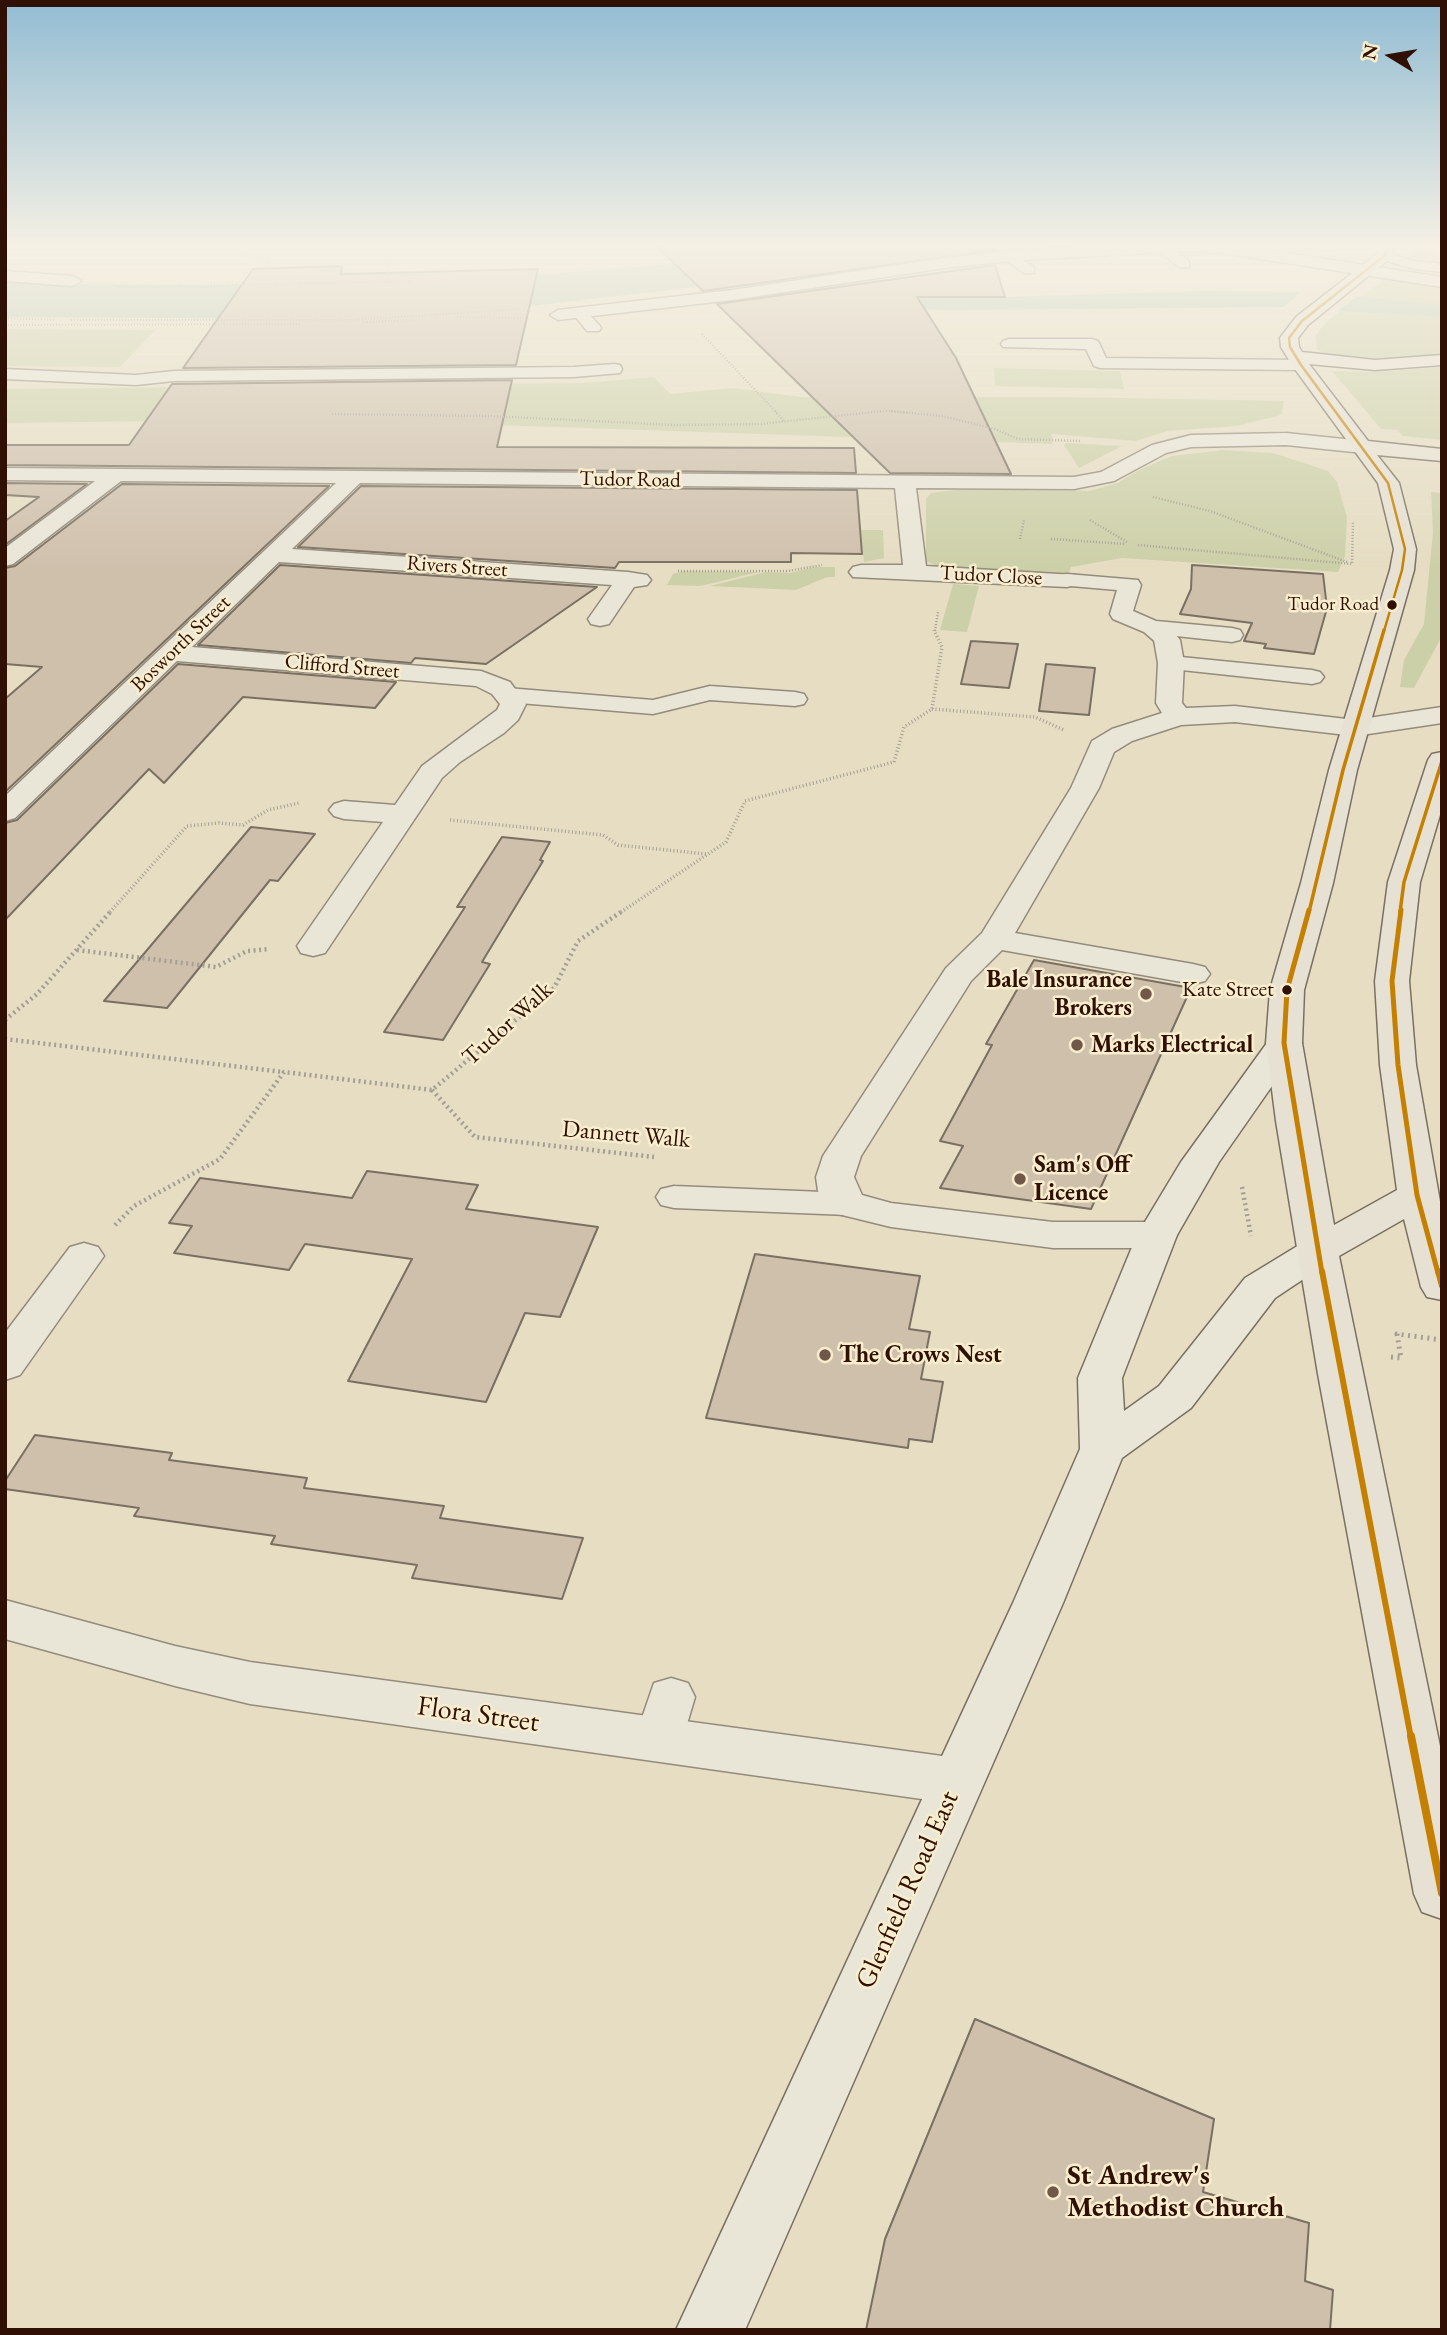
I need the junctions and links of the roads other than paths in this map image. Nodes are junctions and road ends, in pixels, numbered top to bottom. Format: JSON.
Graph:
{"nodes":[{"id":1,"x":1092,"y":352,"type":"edge"},
{"id":2,"x":1199,"y":352,"type":"edge"},
{"id":3,"x":1295,"y":352,"type":"edge"},
{"id":4,"x":1297,"y":358,"type":"junction"},
{"id":5,"x":1442,"y":360,"type":"edge"},
{"id":6,"x":614,"y":369,"type":"dead end"},
{"id":7,"x":5,"y":374,"type":"edge"},
{"id":8,"x":1342,"y":419,"type":"junction"},
{"id":9,"x":1245,"y":438,"type":"junction"},
{"id":10,"x":1370,"y":455,"type":"junction"},
{"id":11,"x":1442,"y":455,"type":"edge"},
{"id":12,"x":1442,"y":472,"type":"edge"},
{"id":13,"x":5,"y":474,"type":"edge"},
{"id":14,"x":119,"y":474,"type":"junction"},
{"id":15,"x":356,"y":476,"type":"junction"},
{"id":16,"x":905,"y":484,"type":"junction"},
{"id":17,"x":275,"y":555,"type":"junction"},
{"id":18,"x":5,"y":559,"type":"edge"},
{"id":19,"x":861,"y":572,"type":"road end"},
{"id":20,"x":915,"y":572,"type":"junction"},
{"id":21,"x":1067,"y":580,"type":"joint"},
{"id":22,"x":600,"y":619,"type":"dead end"},
{"id":23,"x":1232,"y":635,"type":"dead end"},
{"id":24,"x":1164,"y":643,"type":"junction"},
{"id":25,"x":172,"y":653,"type":"junction"},
{"id":26,"x":1312,"y":677,"type":"dead end"},
{"id":27,"x":507,"y":695,"type":"junction"},
{"id":28,"x":795,"y":698,"type":"dead end"},
{"id":29,"x":1442,"y":715,"type":"edge"},
{"id":30,"x":1178,"y":717,"type":"junction"},
{"id":31,"x":1355,"y":728,"type":"junction"},
{"id":32,"x":1442,"y":760,"type":"edge"},
{"id":33,"x":344,"y":810,"type":"road end"},
{"id":34,"x":5,"y":812,"type":"edge"},
{"id":35,"x":404,"y":815,"type":"junction"},
{"id":36,"x":995,"y":939,"type":"junction"},
{"id":37,"x":313,"y":946,"type":"road end"},
{"id":38,"x":1193,"y":974,"type":"dead end"},
{"id":39,"x":1284,"y":1043,"type":"junction"},
{"id":40,"x":1417,"y":1195,"type":"junction"},
{"id":41,"x":674,"y":1197,"type":"dead end"},
{"id":42,"x":848,"y":1204,"type":"junction"},
{"id":43,"x":1157,"y":1235,"type":"junction"},
{"id":44,"x":1318,"y":1251,"type":"junction"},
{"id":45,"x":84,"y":1256,"type":"road end"},
{"id":46,"x":1442,"y":1287,"type":"edge"},
{"id":47,"x":5,"y":1365,"type":"edge"},
{"id":48,"x":1103,"y":1449,"type":"junction"},
{"id":49,"x":5,"y":1619,"type":"edge"},
{"id":50,"x":957,"y":1781,"type":"junction"},
{"id":51,"x":1442,"y":1894,"type":"edge"},
{"id":52,"x":710,"y":2330,"type":"edge"}],
"edges":[{"from":1,"to":4,"type":"lane"},
{"from":2,"to":4,"type":"lane"},
{"from":3,"to":4,"type":"main road"},
{"from":4,"to":5,"type":"main road"},
{"from":4,"to":8,"type":"main road"},
{"from":6,"to":7,"type":"lane"},
{"from":8,"to":9,"type":"street","name":"Tudor Road"},
{"from":8,"to":10,"type":"main road"},
{"from":9,"to":10,"type":"street","name":"Tudor Road"},
{"from":9,"to":16,"type":"street","name":"Tudor Road"},
{"from":10,"to":11,"type":"main road"},
{"from":10,"to":12,"type":"main road"},
{"from":10,"to":31,"type":"main road"},
{"from":13,"to":14,"type":"street","name":"Tudor Road"},
{"from":14,"to":15,"type":"street","name":"Tudor Road"},
{"from":14,"to":18,"type":"street"},
{"from":15,"to":16,"type":"street","name":"Tudor Road"},
{"from":15,"to":17,"type":"street","name":"Bosworth Street"},
{"from":16,"to":20,"type":"street","name":"Tudor Close"},
{"from":17,"to":22,"type":"street","name":"Rivers Street"},
{"from":17,"to":25,"type":"street","name":"Bosworth Street"},
{"from":19,"to":20,"type":"street","name":"Tudor Close"},
{"from":20,"to":21,"type":"street","name":"Tudor Close"},
{"from":21,"to":24,"type":"lane"},
{"from":23,"to":24,"type":"lane"},
{"from":24,"to":26,"type":"lane"},
{"from":24,"to":30,"type":"street"},
{"from":25,"to":27,"type":"street","name":"Clifford Street"},
{"from":25,"to":34,"type":"street","name":"Bosworth Street"},
{"from":27,"to":28,"type":"lane","name":"Clifford Street"},
{"from":27,"to":35,"type":"street"},
{"from":29,"to":31,"type":"street"},
{"from":30,"to":31,"type":"street"},
{"from":30,"to":36,"type":"street"},
{"from":31,"to":39,"type":"main road"},
{"from":32,"to":40,"type":"main road"},
{"from":33,"to":35,"type":"street"},
{"from":35,"to":37,"type":"street"},
{"from":36,"to":38,"type":"street"},
{"from":36,"to":42,"type":"street"},
{"from":39,"to":43,"type":"street","name":"Glenfield Road East"},
{"from":39,"to":44,"type":"main road"},
{"from":40,"to":44,"type":"main road"},
{"from":40,"to":46,"type":"main road"},
{"from":41,"to":42,"type":"lane"},
{"from":42,"to":43,"type":"street"},
{"from":43,"to":48,"type":"street","name":"Glenfield Road East"},
{"from":44,"to":48,"type":"street"},
{"from":44,"to":51,"type":"main road"},
{"from":45,"to":47,"type":"street"},
{"from":48,"to":50,"type":"street","name":"Glenfield Road East"},
{"from":49,"to":50,"type":"street","name":"Flora Street"},
{"from":50,"to":52,"type":"street","name":"Glenfield Road East"}]}
